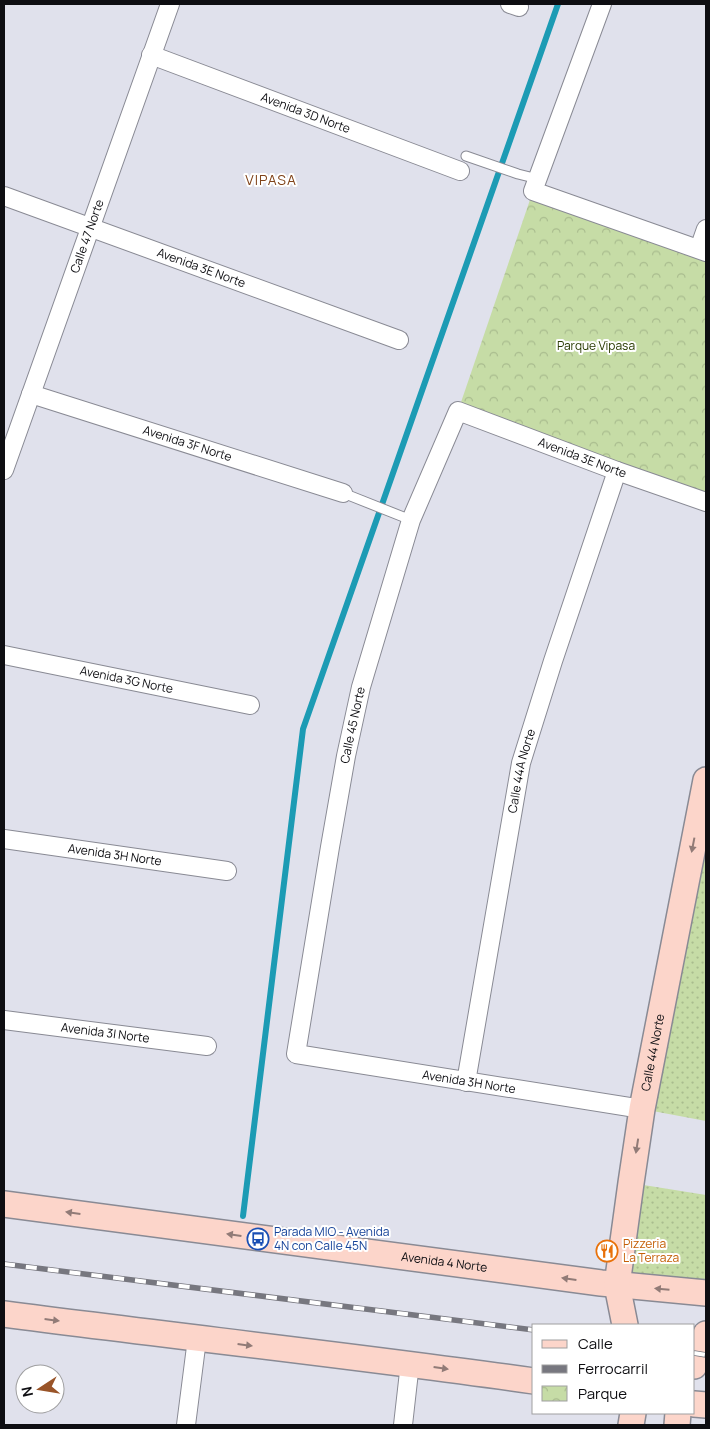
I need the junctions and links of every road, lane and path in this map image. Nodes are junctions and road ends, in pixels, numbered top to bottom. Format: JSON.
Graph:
{"nodes":[{"id":1,"x":170,"y":4,"type":"edge"},
{"id":2,"x":602,"y":4,"type":"edge"},
{"id":3,"x":151,"y":55,"type":"junction"},
{"id":4,"x":463,"y":164,"type":"joint"},
{"id":5,"x":535,"y":185,"type":"junction"},
{"id":6,"x":4,"y":196,"type":"edge"},
{"id":7,"x":90,"y":226,"type":"junction"},
{"id":8,"x":706,"y":229,"type":"edge"},
{"id":9,"x":703,"y":250,"type":"edge"},
{"id":10,"x":399,"y":340,"type":"dead end"},
{"id":11,"x":31,"y":394,"type":"junction"},
{"id":12,"x":458,"y":411,"type":"joint"},
{"id":13,"x":4,"y":470,"type":"edge"},
{"id":14,"x":617,"y":470,"type":"junction"},
{"id":15,"x":349,"y":495,"type":"joint"},
{"id":16,"x":706,"y":502,"type":"edge"},
{"id":17,"x":411,"y":520,"type":"junction"},
{"id":18,"x":4,"y":655,"type":"edge"},
{"id":19,"x":250,"y":705,"type":"dead end"},
{"id":20,"x":706,"y":780,"type":"edge"},
{"id":21,"x":4,"y":839,"type":"edge"},
{"id":22,"x":227,"y":871,"type":"dead end"},
{"id":23,"x":4,"y":1020,"type":"edge"},
{"id":24,"x":206,"y":1046,"type":"dead end"},
{"id":25,"x":296,"y":1054,"type":"joint"},
{"id":26,"x":466,"y":1082,"type":"junction"},
{"id":27,"x":642,"y":1109,"type":"junction"},
{"id":28,"x":4,"y":1204,"type":"edge"},
{"id":29,"x":617,"y":1285,"type":"junction"},
{"id":30,"x":706,"y":1293,"type":"edge"},
{"id":31,"x":4,"y":1314,"type":"edge"},
{"id":32,"x":624,"y":1324,"type":"edge"},
{"id":33,"x":706,"y":1334,"type":"edge"},
{"id":34,"x":197,"y":1339,"type":"junction"},
{"id":35,"x":695,"y":1363,"type":"edge"},
{"id":36,"x":410,"y":1364,"type":"junction"},
{"id":37,"x":532,"y":1381,"type":"edge"},
{"id":38,"x":186,"y":1425,"type":"edge"},
{"id":39,"x":403,"y":1425,"type":"edge"}],
"edges":[{"from":1,"to":3,"type":"street","name":"Calle 47 Norte"},
{"from":2,"to":5,"type":"street"},
{"from":3,"to":4,"type":"street","name":"Avenida 3D Norte"},
{"from":3,"to":7,"type":"street","name":"Calle 47 Norte"},
{"from":4,"to":5,"type":"lane"},
{"from":5,"to":9,"type":"street"},
{"from":6,"to":7,"type":"street","name":"Avenida 3E Norte"},
{"from":7,"to":10,"type":"street","name":"Avenida 3E Norte"},
{"from":7,"to":11,"type":"street","name":"Calle 47 Norte"},
{"from":8,"to":9,"type":"street"},
{"from":11,"to":13,"type":"street","name":"Calle 47 Norte"},
{"from":11,"to":15,"type":"street","name":"Avenida 3F Norte"},
{"from":12,"to":14,"type":"street","name":"Avenida 3E Norte"},
{"from":12,"to":17,"type":"street","name":"Calle 45 Norte"},
{"from":14,"to":16,"type":"street","name":"Avenida 3E Norte"},
{"from":14,"to":26,"type":"street","name":"Calle 44A Norte"},
{"from":15,"to":17,"type":"lane"},
{"from":17,"to":25,"type":"street","name":"Calle 45 Norte"},
{"from":18,"to":19,"type":"street","name":"Avenida 3G Norte"},
{"from":20,"to":27,"type":"main road","name":"Calle 44 Norte","one_way":true},
{"from":21,"to":22,"type":"street","name":"Avenida 3H Norte"},
{"from":23,"to":24,"type":"street","name":"Avenida 3I Norte"},
{"from":25,"to":26,"type":"street","name":"Avenida 3H Norte"},
{"from":26,"to":27,"type":"street","name":"Avenida 3H Norte"},
{"from":27,"to":29,"type":"main road","name":"Calle 44 Norte","one_way":true},
{"from":29,"to":28,"type":"main road","name":"Avenida 4 Norte","one_way":true},
{"from":30,"to":29,"type":"main road","name":"Avenida 4 Norte","one_way":true},
{"from":29,"to":32,"type":"main road","name":"Calle 44 Norte"},
{"from":31,"to":34,"type":"main road","one_way":true},
{"from":33,"to":35,"type":"main road"},
{"from":34,"to":36,"type":"main road","one_way":true},
{"from":34,"to":38,"type":"street"},
{"from":36,"to":37,"type":"main road","one_way":true},
{"from":36,"to":39,"type":"street"}]}
